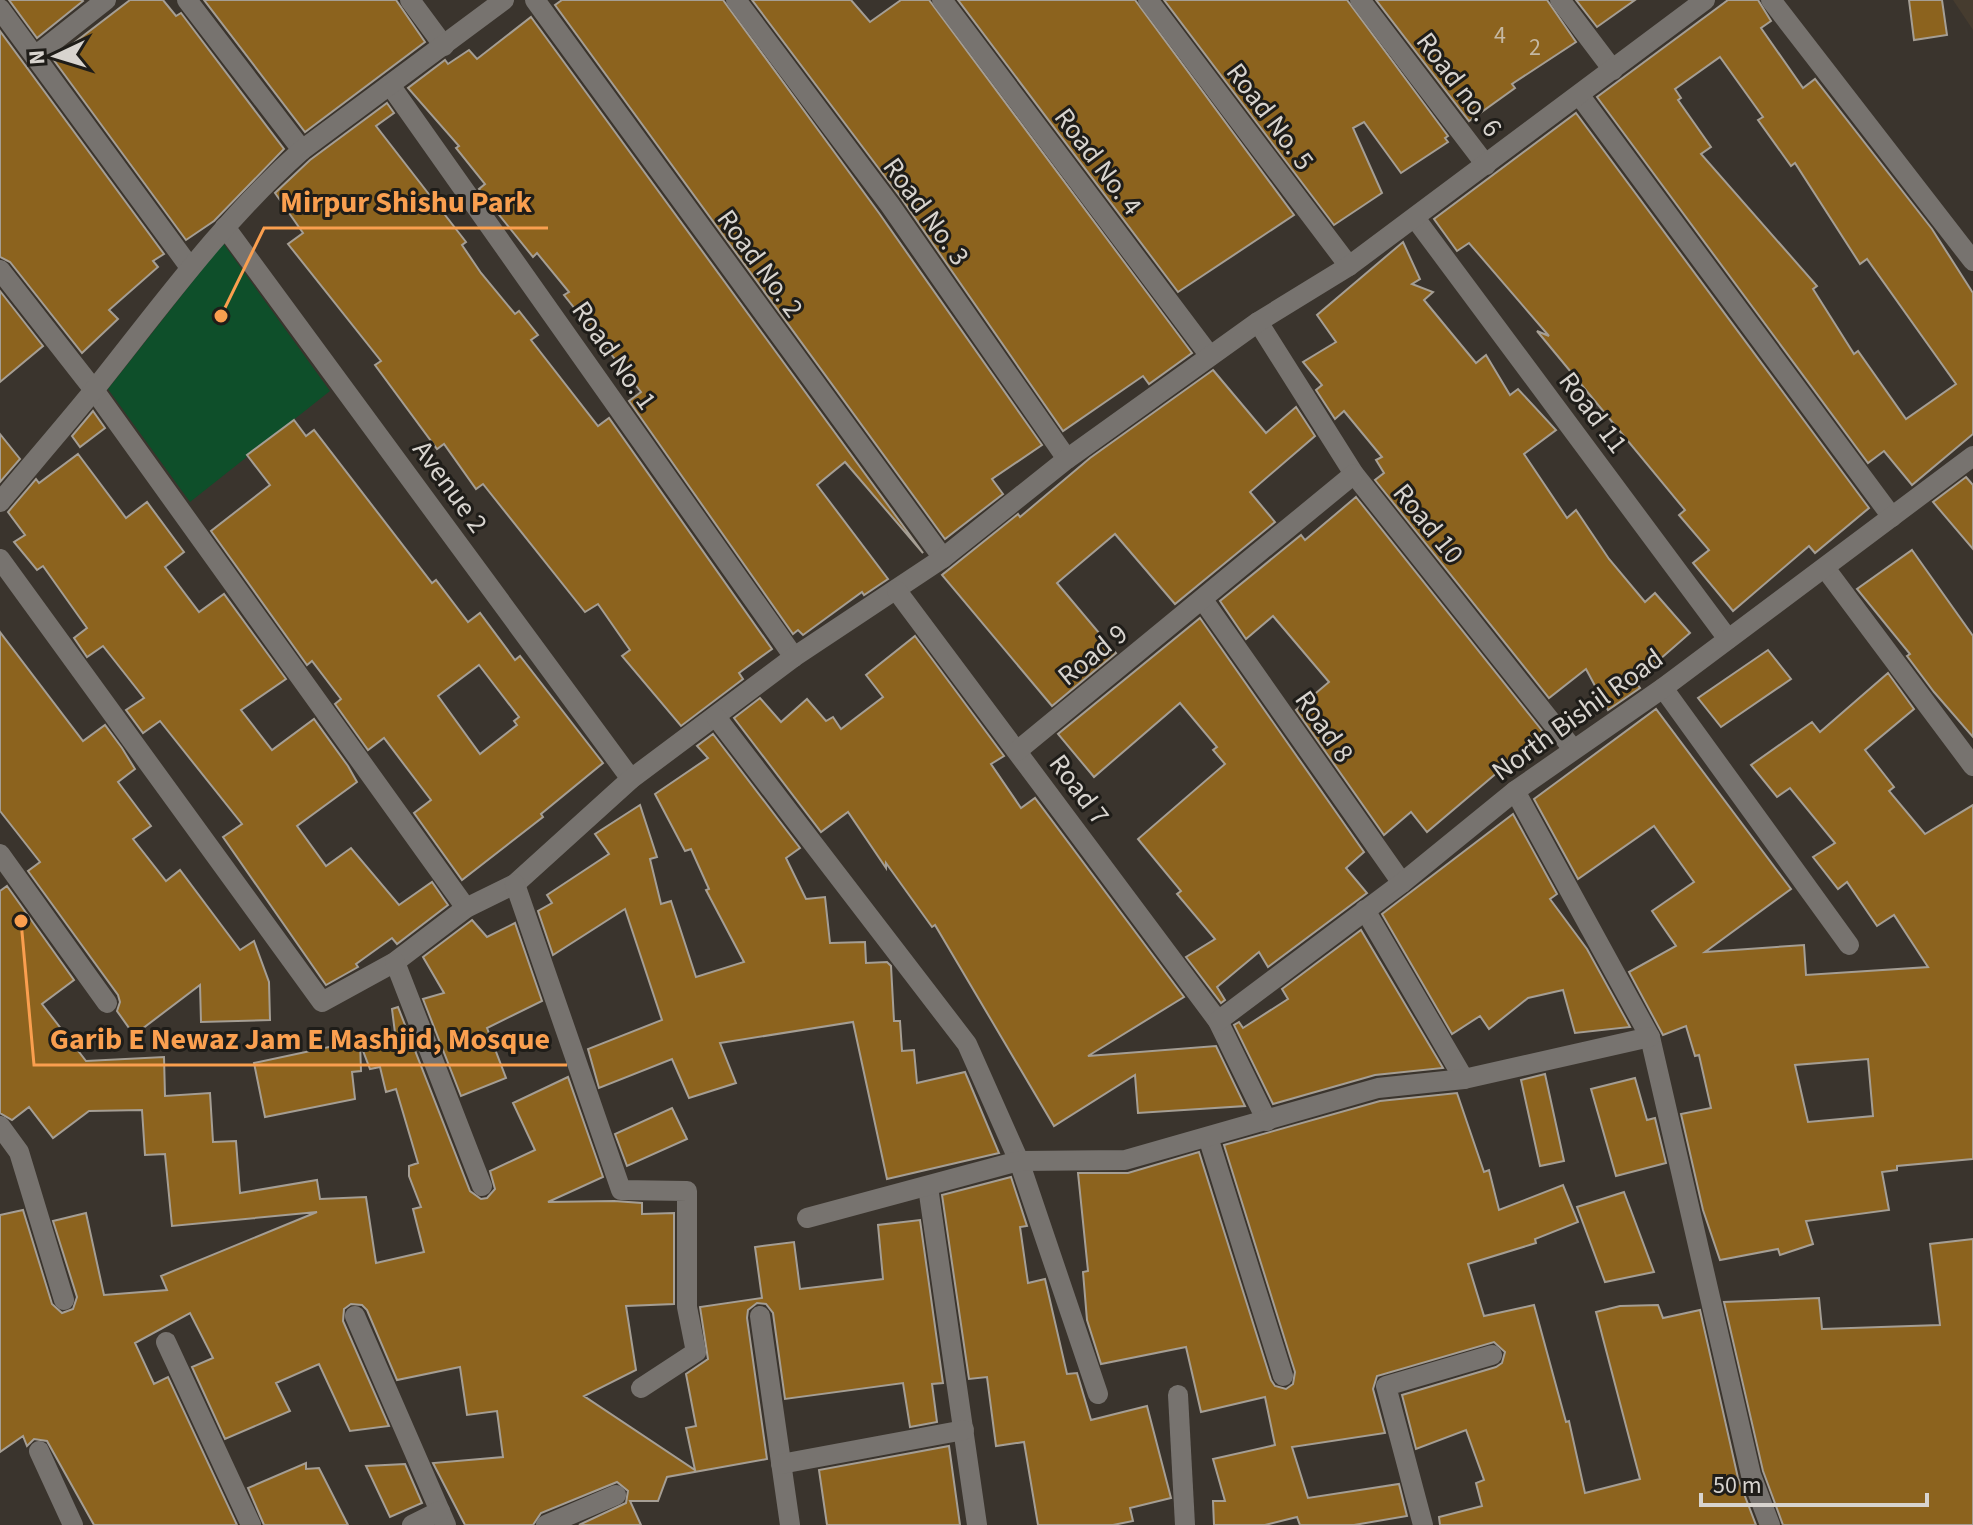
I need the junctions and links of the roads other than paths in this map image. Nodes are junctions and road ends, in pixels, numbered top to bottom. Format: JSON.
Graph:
{"nodes":[{"id":1,"x":106,"y":0,"type":"edge"},
{"id":2,"x":187,"y":0,"type":"edge"},
{"id":3,"x":410,"y":0,"type":"edge"},
{"id":4,"x":504,"y":0,"type":"edge"},
{"id":5,"x":535,"y":0,"type":"edge"},
{"id":6,"x":736,"y":0,"type":"edge"},
{"id":7,"x":942,"y":0,"type":"edge"},
{"id":8,"x":1148,"y":0,"type":"edge"},
{"id":9,"x":1360,"y":0,"type":"edge"},
{"id":10,"x":1560,"y":0,"type":"edge"},
{"id":11,"x":1705,"y":0,"type":"edge"},
{"id":12,"x":1771,"y":0,"type":"edge"},
{"id":13,"x":0,"y":9,"type":"edge"},
{"id":14,"x":7,"y":31,"type":"edge"},
{"id":15,"x":444,"y":46,"type":"junction"},
{"id":16,"x":35,"y":56,"type":"junction"},
{"id":17,"x":1613,"y":70,"type":"junction"},
{"id":18,"x":390,"y":85,"type":"junction"},
{"id":19,"x":1580,"y":96,"type":"junction"},
{"id":20,"x":302,"y":150,"type":"junction"},
{"id":21,"x":1486,"y":165,"type":"junction"},
{"id":22,"x":1415,"y":218,"type":"junction"},
{"id":23,"x":225,"y":227,"type":"junction"},
{"id":24,"x":1973,"y":261,"type":"edge"},
{"id":25,"x":189,"y":266,"type":"junction"},
{"id":26,"x":1349,"y":266,"type":"junction"},
{"id":27,"x":0,"y":270,"type":"edge"},
{"id":28,"x":1258,"y":322,"type":"junction"},
{"id":29,"x":1210,"y":356,"type":"junction"},
{"id":30,"x":94,"y":390,"type":"junction"},
{"id":31,"x":1973,"y":456,"type":"edge"},
{"id":32,"x":1067,"y":459,"type":"junction"},
{"id":33,"x":1354,"y":474,"type":"junction"},
{"id":34,"x":0,"y":502,"type":"edge"},
{"id":35,"x":1892,"y":517,"type":"junction"},
{"id":36,"x":943,"y":558,"type":"junction"},
{"id":37,"x":0,"y":559,"type":"edge"},
{"id":38,"x":1825,"y":568,"type":"junction"},
{"id":39,"x":897,"y":591,"type":"junction"},
{"id":40,"x":1203,"y":600,"type":"junction"},
{"id":41,"x":1728,"y":639,"type":"junction"},
{"id":42,"x":794,"y":657,"type":"junction"},
{"id":43,"x":1663,"y":688,"type":"junction"},
{"id":44,"x":716,"y":717,"type":"junction"},
{"id":45,"x":1573,"y":749,"type":"junction"},
{"id":46,"x":1017,"y":751,"type":"junction"},
{"id":47,"x":1973,"y":766,"type":"edge"},
{"id":48,"x":631,"y":779,"type":"junction"},
{"id":49,"x":1515,"y":791,"type":"junction"},
{"id":50,"x":0,"y":854,"type":"edge"},
{"id":51,"x":1402,"y":883,"type":"junction"},
{"id":52,"x":515,"y":884,"type":"junction"},
{"id":53,"x":466,"y":908,"type":"junction"},
{"id":54,"x":1365,"y":910,"type":"junction"},
{"id":55,"x":1849,"y":945,"type":"dead end"},
{"id":56,"x":395,"y":962,"type":"junction"},
{"id":57,"x":107,"y":1003,"type":"dead end"},
{"id":58,"x":1218,"y":1021,"type":"junction"},
{"id":59,"x":1650,"y":1037,"type":"junction"},
{"id":60,"x":1464,"y":1079,"type":"junction"},
{"id":61,"x":1267,"y":1121,"type":"junction"},
{"id":62,"x":0,"y":1126,"type":"edge"},
{"id":63,"x":1208,"y":1137,"type":"junction"},
{"id":64,"x":1019,"y":1161,"type":"junction"},
{"id":65,"x":482,"y":1186,"type":"dead end"},
{"id":66,"x":928,"y":1187,"type":"junction"},
{"id":67,"x":807,"y":1218,"type":"dead end"},
{"id":68,"x":64,"y":1300,"type":"dead end"},
{"id":69,"x":355,"y":1316,"type":"dead end"},
{"id":70,"x":760,"y":1316,"type":"dead end"},
{"id":71,"x":166,"y":1342,"type":"dead end"},
{"id":72,"x":1492,"y":1355,"type":"dead end"},
{"id":73,"x":1283,"y":1376,"type":"dead end"},
{"id":74,"x":641,"y":1388,"type":"dead end"},
{"id":75,"x":1098,"y":1394,"type":"dead end"},
{"id":76,"x":1178,"y":1395,"type":"dead end"},
{"id":77,"x":964,"y":1430,"type":"junction"},
{"id":78,"x":39,"y":1451,"type":"dead end"},
{"id":79,"x":781,"y":1464,"type":"junction"},
{"id":80,"x":616,"y":1495,"type":"dead end"},
{"id":81,"x":443,"y":1518,"type":"edge"},
{"id":82,"x":73,"y":1525,"type":"edge"},
{"id":83,"x":251,"y":1525,"type":"edge"},
{"id":84,"x":412,"y":1525,"type":"edge"},
{"id":85,"x":546,"y":1525,"type":"edge"},
{"id":86,"x":790,"y":1525,"type":"edge"},
{"id":87,"x":977,"y":1525,"type":"edge"},
{"id":88,"x":1185,"y":1525,"type":"edge"},
{"id":89,"x":1423,"y":1525,"type":"edge"},
{"id":90,"x":1770,"y":1525,"type":"edge"}],
"edges":[{"from":1,"to":16,"type":"street"},
{"from":2,"to":20,"type":"street"},
{"from":3,"to":15,"type":"street"},
{"from":4,"to":15,"type":"street"},
{"from":5,"to":36,"type":"street","name":"Road No. 2"},
{"from":6,"to":32,"type":"street","name":"Road No. 3"},
{"from":7,"to":29,"type":"street","name":"Road No. 4"},
{"from":8,"to":26,"type":"street","name":"Road No. 5"},
{"from":9,"to":21,"type":"street","name":"Road no. 6"},
{"from":10,"to":17,"type":"street"},
{"from":11,"to":17,"type":"street"},
{"from":12,"to":24,"type":"street"},
{"from":13,"to":14,"type":"street"},
{"from":14,"to":16,"type":"street"},
{"from":15,"to":18,"type":"street"},
{"from":16,"to":25,"type":"street"},
{"from":17,"to":19,"type":"street"},
{"from":18,"to":20,"type":"street"},
{"from":18,"to":42,"type":"street","name":"Road No. 1"},
{"from":19,"to":21,"type":"street"},
{"from":19,"to":35,"type":"street"},
{"from":20,"to":23,"type":"street"},
{"from":21,"to":22,"type":"street"},
{"from":22,"to":26,"type":"street"},
{"from":22,"to":41,"type":"street","name":"Road 11"},
{"from":23,"to":25,"type":"street"},
{"from":23,"to":48,"type":"street","name":"Avenue 2"},
{"from":25,"to":30,"type":"street"},
{"from":26,"to":28,"type":"street"},
{"from":27,"to":30,"type":"street"},
{"from":28,"to":29,"type":"street"},
{"from":28,"to":33,"type":"street","name":"Road 10"},
{"from":29,"to":32,"type":"street"},
{"from":30,"to":34,"type":"street"},
{"from":30,"to":53,"type":"street"},
{"from":31,"to":35,"type":"street","name":"North Bishil Road"},
{"from":32,"to":36,"type":"street"},
{"from":33,"to":40,"type":"street","name":"Road 9"},
{"from":33,"to":45,"type":"street","name":"Road 10"},
{"from":35,"to":38,"type":"street","name":"North Bishil Road"},
{"from":36,"to":39,"type":"street"},
{"from":37,"to":56,"type":"street"},
{"from":38,"to":41,"type":"street","name":"North Bishil Road"},
{"from":38,"to":47,"type":"street"},
{"from":39,"to":42,"type":"street"},
{"from":39,"to":46,"type":"street","name":"Road 7"},
{"from":40,"to":46,"type":"street","name":"Road 9"},
{"from":40,"to":51,"type":"street","name":"Road 8"},
{"from":41,"to":43,"type":"street","name":"North Bishil Road"},
{"from":42,"to":44,"type":"street"},
{"from":43,"to":45,"type":"street","name":"North Bishil Road"},
{"from":43,"to":55,"type":"street"},
{"from":44,"to":48,"type":"street"},
{"from":44,"to":64,"type":"street"},
{"from":45,"to":49,"type":"street","name":"North Bishil Road"},
{"from":46,"to":58,"type":"street","name":"Road 7"},
{"from":48,"to":52,"type":"street"},
{"from":49,"to":51,"type":"street","name":"North Bishil Road"},
{"from":49,"to":59,"type":"street"},
{"from":50,"to":57,"type":"street"},
{"from":51,"to":54,"type":"street","name":"North Bishil Road"},
{"from":52,"to":53,"type":"street"},
{"from":52,"to":74,"type":"street"},
{"from":53,"to":56,"type":"street"},
{"from":54,"to":58,"type":"street","name":"North Bishil Road"},
{"from":54,"to":60,"type":"street"},
{"from":56,"to":65,"type":"street"},
{"from":58,"to":61,"type":"street","name":"Road 7"},
{"from":59,"to":60,"type":"street"},
{"from":59,"to":90,"type":"street"},
{"from":60,"to":61,"type":"street"},
{"from":61,"to":63,"type":"street"},
{"from":62,"to":68,"type":"street"},
{"from":63,"to":64,"type":"street"},
{"from":63,"to":73,"type":"street"},
{"from":64,"to":66,"type":"street"},
{"from":64,"to":75,"type":"street"},
{"from":66,"to":67,"type":"street"},
{"from":66,"to":77,"type":"street"},
{"from":69,"to":81,"type":"street"},
{"from":70,"to":79,"type":"street"},
{"from":71,"to":83,"type":"street"},
{"from":72,"to":89,"type":"street"},
{"from":76,"to":88,"type":"street"},
{"from":77,"to":79,"type":"street"},
{"from":77,"to":87,"type":"street"},
{"from":78,"to":82,"type":"street"},
{"from":79,"to":86,"type":"street"},
{"from":80,"to":85,"type":"street"},
{"from":81,"to":84,"type":"street"}]}
